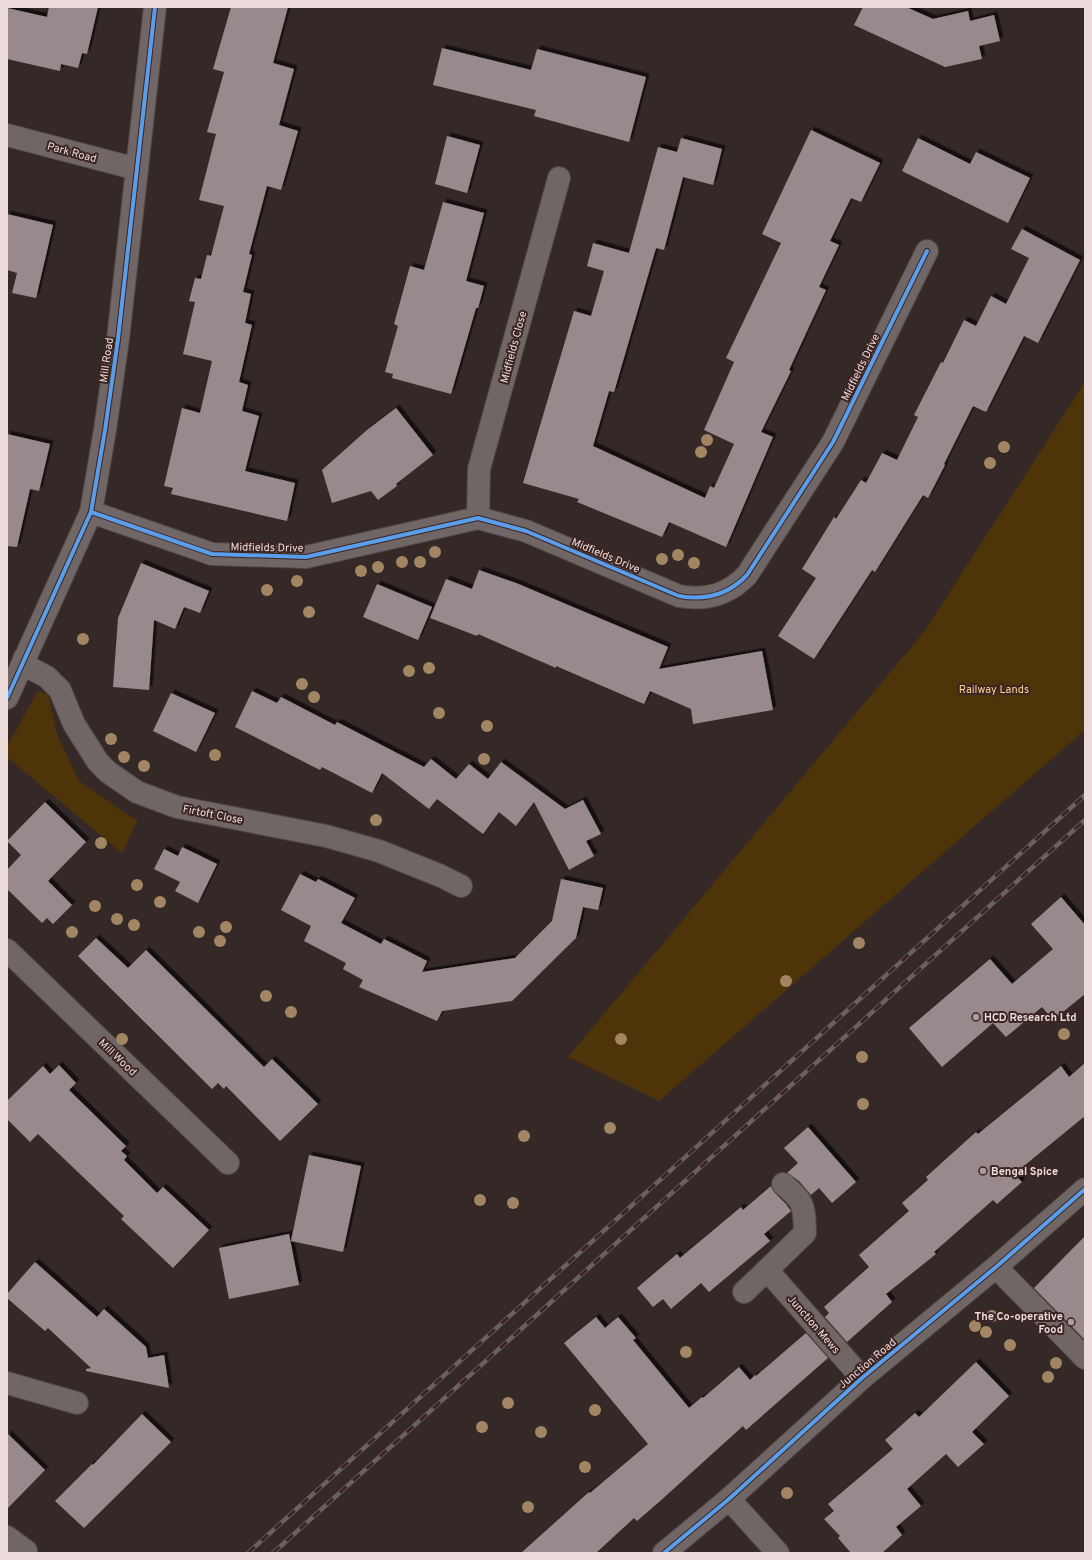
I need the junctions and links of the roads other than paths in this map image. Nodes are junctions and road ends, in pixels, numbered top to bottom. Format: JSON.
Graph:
{"nodes":[{"id":1,"x":155,"y":7,"type":"edge"},
{"id":2,"x":7,"y":136,"type":"edge"},
{"id":3,"x":137,"y":169,"type":"junction"},
{"id":4,"x":559,"y":178,"type":"dead end"},
{"id":5,"x":928,"y":251,"type":"dead end"},
{"id":6,"x":91,"y":512,"type":"junction"},
{"id":7,"x":478,"y":518,"type":"junction"},
{"id":8,"x":24,"y":659,"type":"junction"},
{"id":9,"x":7,"y":698,"type":"edge"},
{"id":10,"x":461,"y":886,"type":"dead end"},
{"id":11,"x":7,"y":950,"type":"edge"},
{"id":12,"x":228,"y":1163,"type":"dead end"},
{"id":13,"x":783,"y":1184,"type":"dead end"},
{"id":14,"x":1085,"y":1189,"type":"edge"},
{"id":15,"x":996,"y":1267,"type":"junction"},
{"id":16,"x":767,"y":1270,"type":"junction"},
{"id":17,"x":744,"y":1292,"type":"dead end"},
{"id":18,"x":1085,"y":1358,"type":"edge"},
{"id":19,"x":862,"y":1378,"type":"junction"},
{"id":20,"x":7,"y":1383,"type":"edge"},
{"id":21,"x":78,"y":1402,"type":"dead end"},
{"id":22,"x":729,"y":1499,"type":"junction"},
{"id":23,"x":7,"y":1537,"type":"edge"},
{"id":24,"x":24,"y":1553,"type":"edge"},
{"id":25,"x":664,"y":1553,"type":"edge"},
{"id":26,"x":778,"y":1553,"type":"edge"}],
"edges":[{"from":1,"to":3,"type":"street","name":"Mill Road"},
{"from":2,"to":3,"type":"street","name":"Park Road"},
{"from":3,"to":6,"type":"street","name":"Mill Road"},
{"from":4,"to":7,"type":"street","name":"Midfields Close"},
{"from":5,"to":7,"type":"street","name":"Midfields Drive"},
{"from":6,"to":7,"type":"street","name":"Midfields Drive"},
{"from":6,"to":8,"type":"street","name":"Mill Road"},
{"from":8,"to":9,"type":"street","name":"Mill Road"},
{"from":8,"to":10,"type":"street","name":"Firtoft Close"},
{"from":11,"to":12,"type":"street","name":"Mill Wood"},
{"from":13,"to":16,"type":"street"},
{"from":14,"to":15,"type":"street","name":"Junction Road"},
{"from":15,"to":18,"type":"street"},
{"from":15,"to":19,"type":"street","name":"Junction Road"},
{"from":16,"to":17,"type":"street"},
{"from":16,"to":19,"type":"street","name":"Junction Mews"},
{"from":19,"to":22,"type":"street","name":"Junction Road"},
{"from":20,"to":21,"type":"street"},
{"from":22,"to":25,"type":"street","name":"Junction Road"},
{"from":22,"to":26,"type":"street"},
{"from":23,"to":24,"type":"street"}]}
